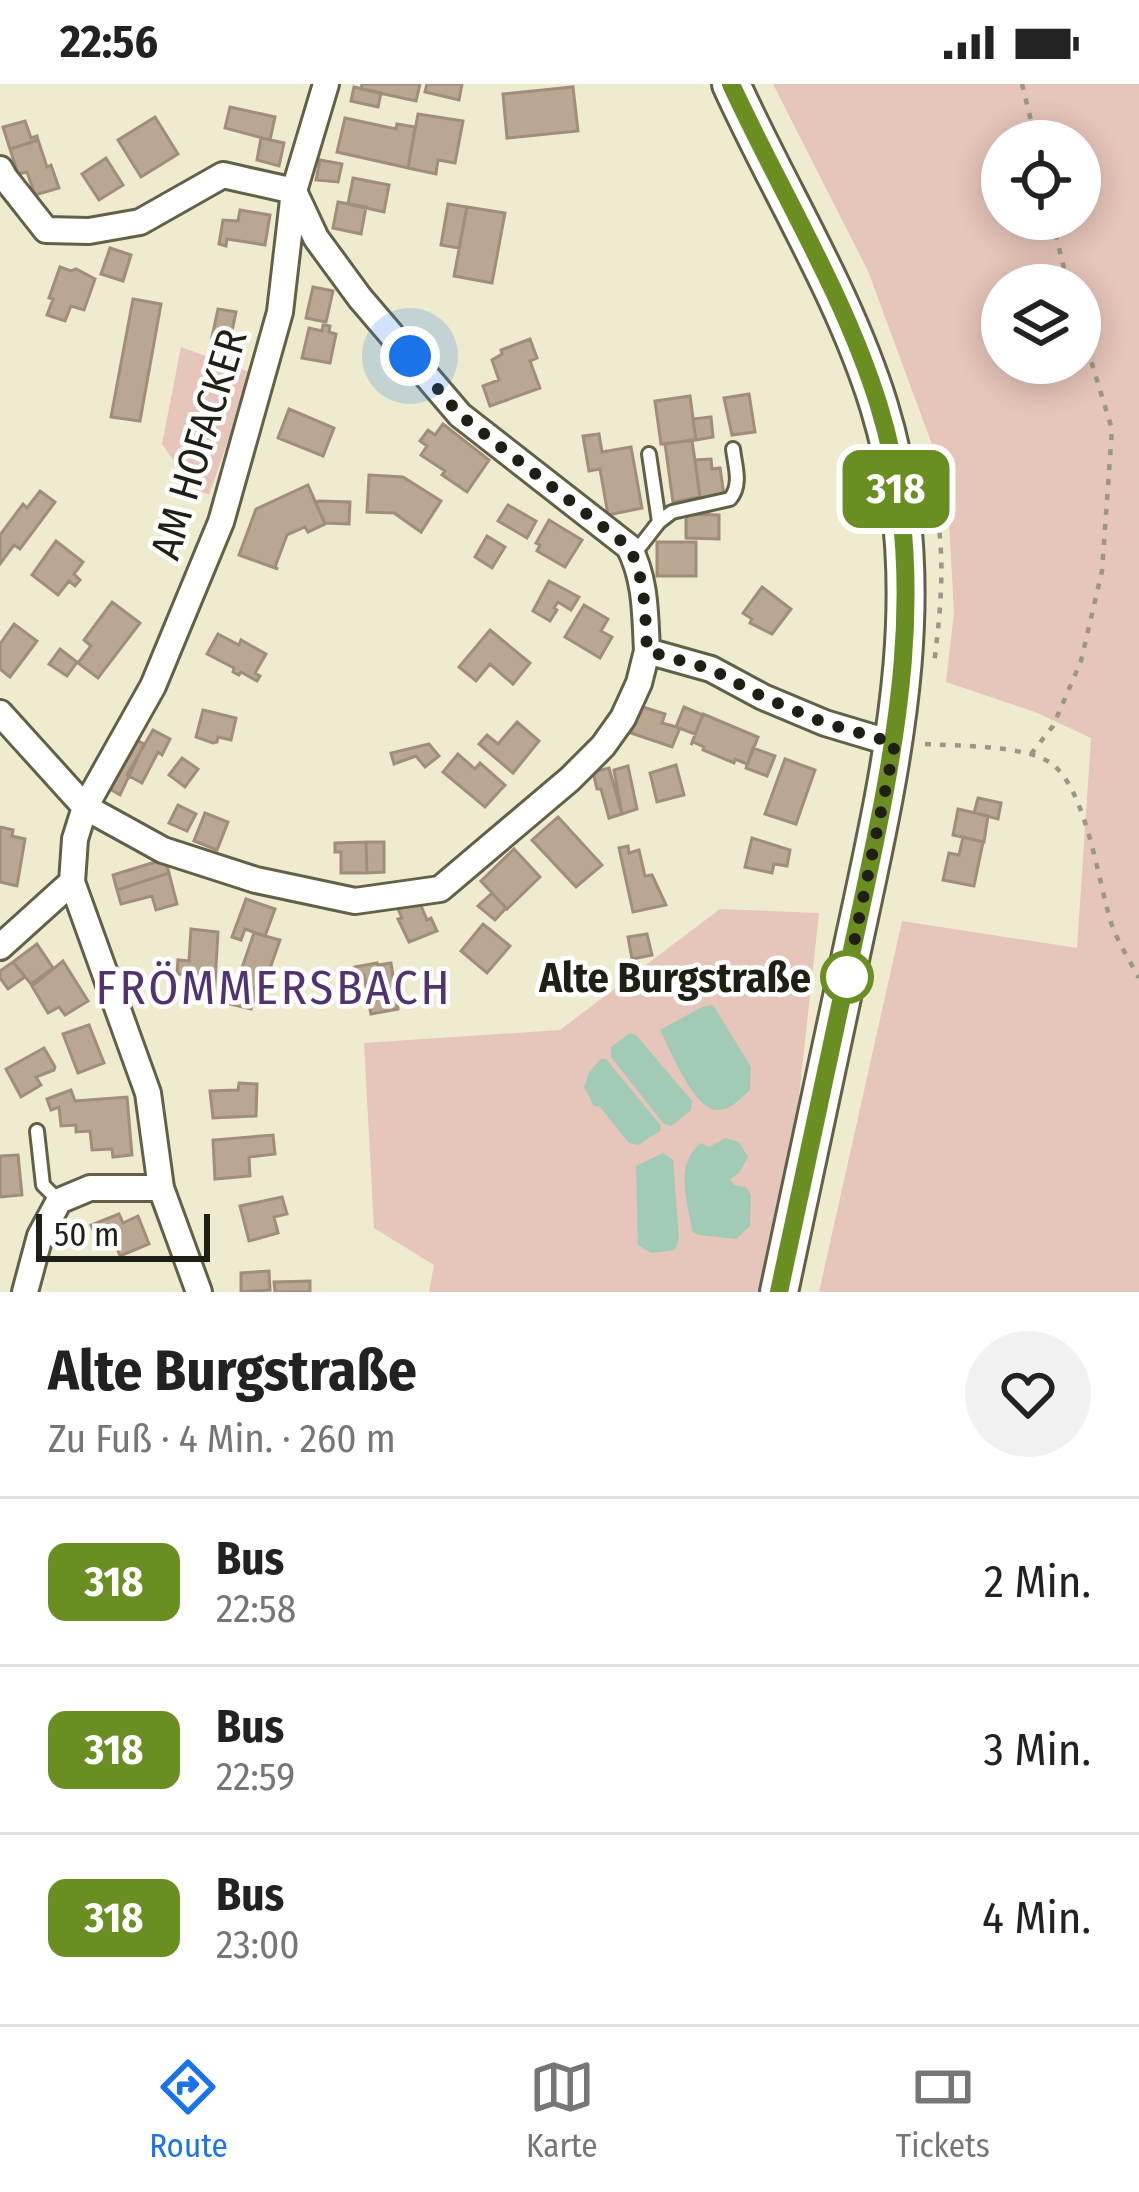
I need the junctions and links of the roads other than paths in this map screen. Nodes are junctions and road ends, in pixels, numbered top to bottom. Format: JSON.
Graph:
{"nodes":[{"id":1,"x":326,"y":84,"type":"edge"},
{"id":2,"x":731,"y":84,"type":"edge"},
{"id":3,"x":0,"y":169,"type":"edge"},
{"id":4,"x":294,"y":191,"type":"junction"},
{"id":5,"x":733,"y":448,"type":"dead end"},
{"id":6,"x":649,"y":454,"type":"dead end"},
{"id":7,"x":659,"y":522,"type":"junction"},
{"id":8,"x":633,"y":555,"type":"junction"},
{"id":9,"x":647,"y":651,"type":"junction"},
{"id":10,"x":0,"y":712,"type":"edge"},
{"id":11,"x":895,"y":743,"type":"junction"},
{"id":12,"x":85,"y":807,"type":"junction"},
{"id":13,"x":72,"y":882,"type":"junction"},
{"id":14,"x":0,"y":947,"type":"edge"},
{"id":15,"x":37,"y":1132,"type":"dead end"},
{"id":16,"x":161,"y":1188,"type":"junction"},
{"id":17,"x":58,"y":1201,"type":"junction"},
{"id":18,"x":25,"y":1292,"type":"edge"},
{"id":19,"x":199,"y":1292,"type":"edge"},
{"id":20,"x":778,"y":1292,"type":"edge"}],
"edges":[{"from":1,"to":4,"type":"street","name":"AM HOFACKER"},
{"from":2,"to":11,"type":"main road"},
{"from":3,"to":4,"type":"street"},
{"from":4,"to":8,"type":"street"},
{"from":4,"to":12,"type":"street","name":"AM HOFACKER"},
{"from":5,"to":7,"type":"lane"},
{"from":6,"to":7,"type":"lane"},
{"from":7,"to":8,"type":"lane"},
{"from":8,"to":9,"type":"street"},
{"from":9,"to":11,"type":"street"},
{"from":9,"to":12,"type":"street"},
{"from":10,"to":12,"type":"street"},
{"from":11,"to":20,"type":"main road"},
{"from":12,"to":13,"type":"street","name":"AM HOFACKER"},
{"from":13,"to":14,"type":"street"},
{"from":13,"to":16,"type":"street"},
{"from":15,"to":17,"type":"lane"},
{"from":16,"to":17,"type":"street"},
{"from":16,"to":19,"type":"street"},
{"from":17,"to":18,"type":"street"}]}
